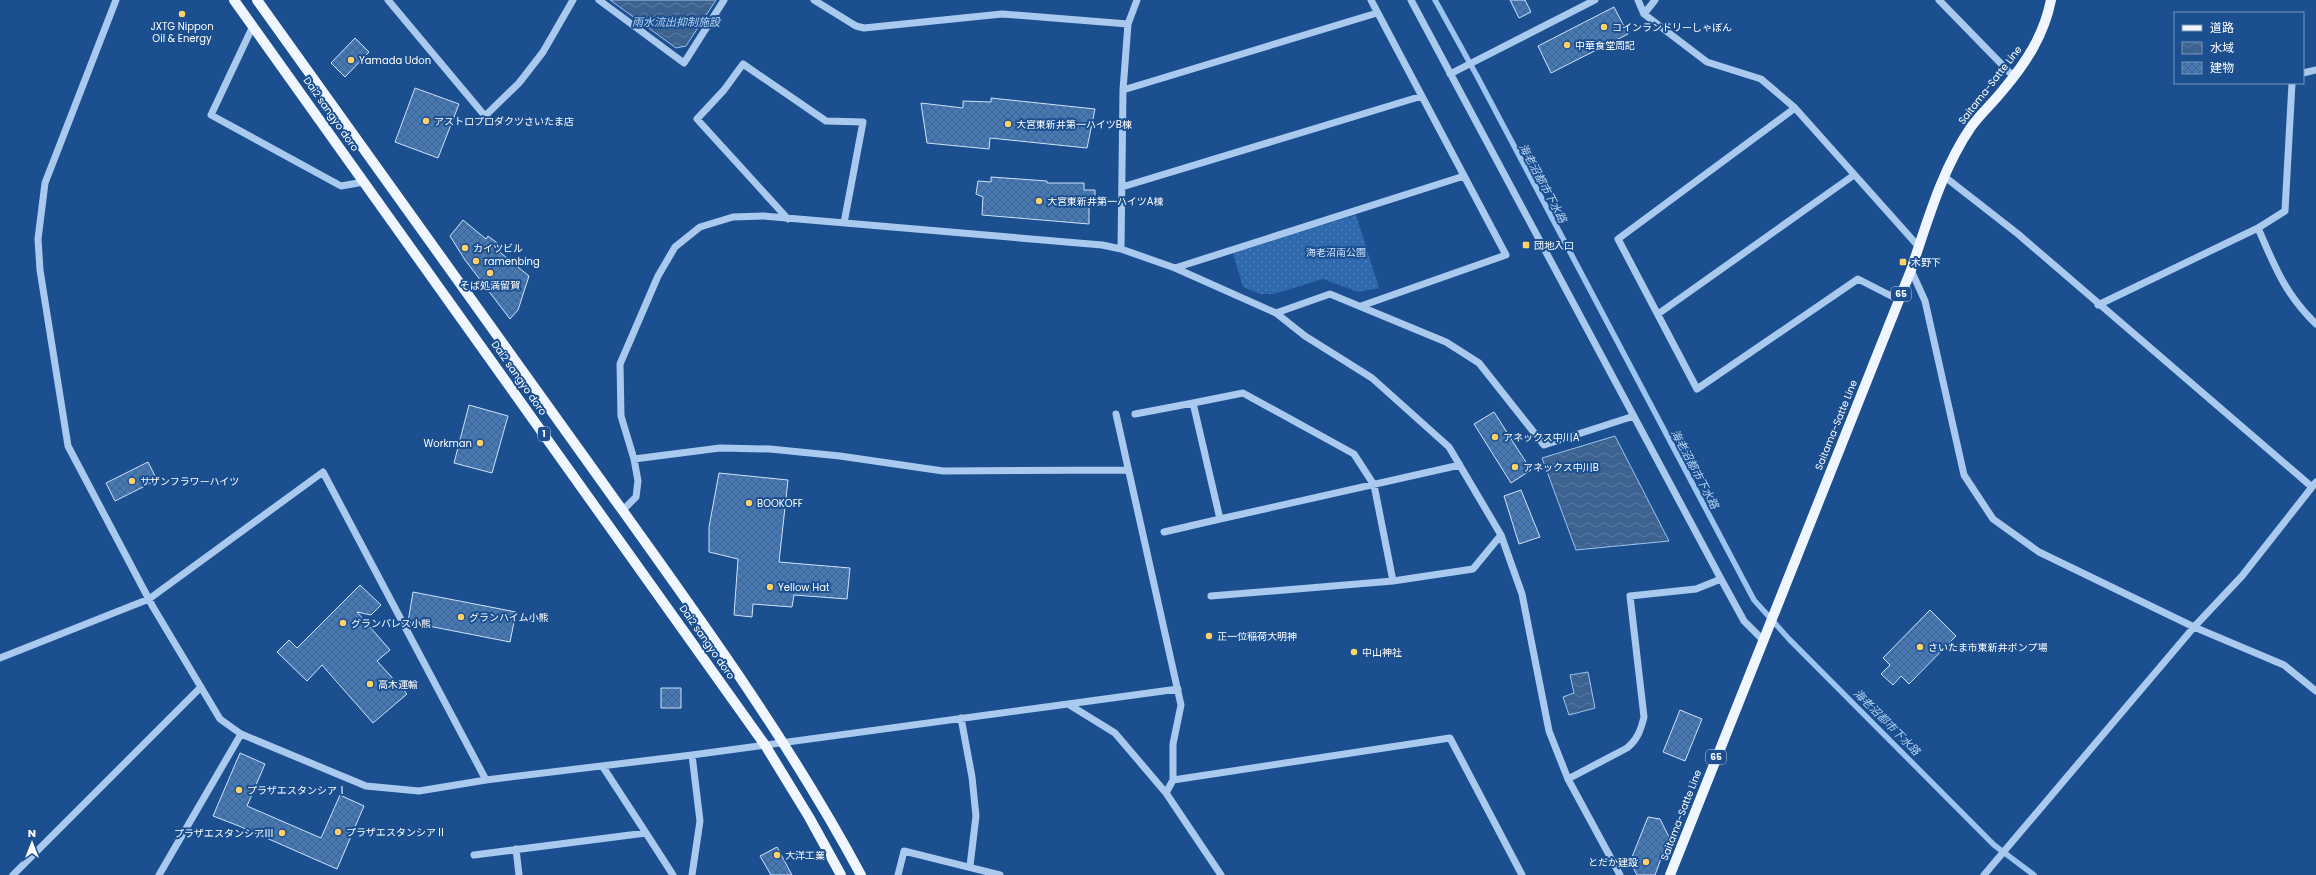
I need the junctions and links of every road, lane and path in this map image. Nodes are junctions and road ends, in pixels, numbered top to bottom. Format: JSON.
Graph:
{"nodes":[{"id":1,"x":116,"y":0,"type":"edge"},
{"id":2,"x":234,"y":0,"type":"edge"},
{"id":3,"x":388,"y":0,"type":"edge"},
{"id":4,"x":573,"y":0,"type":"edge"},
{"id":5,"x":599,"y":0,"type":"edge"},
{"id":6,"x":724,"y":0,"type":"edge"},
{"id":7,"x":814,"y":0,"type":"edge"},
{"id":8,"x":1137,"y":0,"type":"edge"},
{"id":9,"x":1370,"y":0,"type":"edge"},
{"id":10,"x":1411,"y":0,"type":"edge"},
{"id":11,"x":1595,"y":0,"type":"edge"},
{"id":12,"x":1638,"y":0,"type":"edge"},
{"id":13,"x":1655,"y":0,"type":"edge"},
{"id":14,"x":1939,"y":0,"type":"edge"},
{"id":15,"x":2051,"y":0,"type":"edge"},
{"id":16,"x":261,"y":2,"type":"edge"},
{"id":17,"x":1377,"y":13,"type":"junction"},
{"id":18,"x":1644,"y":14,"type":"junction"},
{"id":19,"x":1128,"y":24,"type":"junction"},
{"id":20,"x":253,"y":26,"type":"junction"},
{"id":21,"x":2316,"y":70,"type":"edge"},
{"id":22,"x":2304,"y":72,"type":"edge"},
{"id":23,"x":1450,"y":74,"type":"junction"},
{"id":24,"x":2014,"y":77,"type":"junction"},
{"id":25,"x":2292,"y":84,"type":"edge"},
{"id":26,"x":1123,"y":90,"type":"junction"},
{"id":27,"x":1422,"y":96,"type":"junction"},
{"id":28,"x":1795,"y":108,"type":"junction"},
{"id":29,"x":1854,"y":175,"type":"junction"},
{"id":30,"x":1464,"y":176,"type":"junction"},
{"id":31,"x":1945,"y":177,"type":"junction"},
{"id":32,"x":364,"y":182,"type":"junction"},
{"id":33,"x":1122,"y":187,"type":"junction"},
{"id":34,"x":788,"y":219,"type":"junction"},
{"id":35,"x":844,"y":223,"type":"junction"},
{"id":36,"x":2258,"y":228,"type":"junction"},
{"id":37,"x":1919,"y":247,"type":"junction"},
{"id":38,"x":1121,"y":249,"type":"junction"},
{"id":39,"x":1175,"y":268,"type":"junction"},
{"id":40,"x":1911,"y":270,"type":"junction"},
{"id":41,"x":1899,"y":300,"type":"junction"},
{"id":42,"x":2098,"y":304,"type":"junction"},
{"id":43,"x":1361,"y":306,"type":"junction"},
{"id":44,"x":1276,"y":313,"type":"junction"},
{"id":45,"x":1658,"y":314,"type":"junction"},
{"id":46,"x":2316,"y":324,"type":"edge"},
{"id":47,"x":1193,"y":403,"type":"junction"},
{"id":48,"x":1116,"y":414,"type":"dead end"},
{"id":49,"x":1135,"y":414,"type":"dead end"},
{"id":50,"x":1634,"y":416,"type":"junction"},
{"id":51,"x":634,"y":459,"type":"junction"},
{"id":52,"x":1460,"y":465,"type":"junction"},
{"id":53,"x":1128,"y":470,"type":"junction"},
{"id":54,"x":2314,"y":484,"type":"edge"},
{"id":55,"x":1374,"y":485,"type":"junction"},
{"id":56,"x":622,"y":511,"type":"junction"},
{"id":57,"x":1220,"y":519,"type":"junction"},
{"id":58,"x":1164,"y":532,"type":"dead end"},
{"id":59,"x":1501,"y":535,"type":"junction"},
{"id":60,"x":1721,"y":579,"type":"junction"},
{"id":61,"x":1393,"y":580,"type":"junction"},
{"id":62,"x":1211,"y":596,"type":"dead end"},
{"id":63,"x":149,"y":599,"type":"junction"},
{"id":64,"x":2194,"y":627,"type":"junction"},
{"id":65,"x":1763,"y":640,"type":"junction"},
{"id":66,"x":0,"y":658,"type":"edge"},
{"id":67,"x":201,"y":687,"type":"junction"},
{"id":68,"x":1178,"y":689,"type":"junction"},
{"id":69,"x":2316,"y":691,"type":"edge"},
{"id":70,"x":1068,"y":704,"type":"junction"},
{"id":71,"x":961,"y":718,"type":"junction"},
{"id":72,"x":241,"y":734,"type":"junction"},
{"id":73,"x":784,"y":741,"type":"junction"},
{"id":74,"x":765,"y":745,"type":"junction"},
{"id":75,"x":692,"y":755,"type":"junction"},
{"id":76,"x":603,"y":766,"type":"junction"},
{"id":77,"x":1568,"y":779,"type":"junction"},
{"id":78,"x":486,"y":780,"type":"junction"},
{"id":79,"x":1173,"y":780,"type":"junction"},
{"id":80,"x":1166,"y":793,"type":"junction"},
{"id":81,"x":646,"y":833,"type":"junction"},
{"id":82,"x":516,"y":849,"type":"junction"},
{"id":83,"x":474,"y":854,"type":"dead end"},
{"id":84,"x":970,"y":866,"type":"junction"},
{"id":85,"x":13,"y":875,"type":"edge"},
{"id":86,"x":159,"y":875,"type":"edge"},
{"id":87,"x":519,"y":875,"type":"edge"},
{"id":88,"x":673,"y":875,"type":"edge"},
{"id":89,"x":692,"y":875,"type":"edge"},
{"id":90,"x":841,"y":875,"type":"edge"},
{"id":91,"x":860,"y":875,"type":"edge"},
{"id":92,"x":898,"y":875,"type":"edge"},
{"id":93,"x":1000,"y":875,"type":"edge"},
{"id":94,"x":1221,"y":875,"type":"edge"},
{"id":95,"x":1522,"y":875,"type":"edge"},
{"id":96,"x":1620,"y":875,"type":"edge"},
{"id":97,"x":1670,"y":875,"type":"edge"},
{"id":98,"x":1984,"y":875,"type":"edge"}],
"edges":[{"from":1,"to":63,"type":"street"},
{"from":2,"to":20,"type":"main road","name":"Dai2 sangyo doro","number":"1"},
{"from":3,"to":4,"type":"street"},
{"from":5,"to":6,"type":"street"},
{"from":7,"to":19,"type":"street"},
{"from":8,"to":19,"type":"street"},
{"from":9,"to":17,"type":"street"},
{"from":10,"to":23,"type":"street"},
{"from":11,"to":23,"type":"street"},
{"from":12,"to":18,"type":"street"},
{"from":13,"to":18,"type":"street"},
{"from":14,"to":24,"type":"street"},
{"from":15,"to":24,"type":"main road","name":"Saitama-Satte Line","number":"65"},
{"from":16,"to":56,"type":"main road","name":"Dai2 sangyo doro","number":"1"},
{"from":17,"to":26,"type":"street"},
{"from":17,"to":27,"type":"street"},
{"from":18,"to":28,"type":"street"},
{"from":19,"to":26,"type":"street"},
{"from":20,"to":32,"type":"main road","name":"Dai2 sangyo doro","number":"1"},
{"from":20,"to":32,"type":"street"},
{"from":21,"to":22,"type":"street"},
{"from":23,"to":50,"type":"street"},
{"from":24,"to":31,"type":"main road","name":"Saitama-Satte Line","number":"65"},
{"from":25,"to":36,"type":"street"},
{"from":26,"to":33,"type":"street"},
{"from":27,"to":30,"type":"street"},
{"from":27,"to":33,"type":"street"},
{"from":28,"to":29,"type":"street"},
{"from":28,"to":45,"type":"street"},
{"from":29,"to":37,"type":"street"},
{"from":29,"to":45,"type":"street"},
{"from":30,"to":39,"type":"street"},
{"from":30,"to":43,"type":"street"},
{"from":31,"to":37,"type":"main road","name":"Saitama-Satte Line","number":"65"},
{"from":31,"to":42,"type":"street"},
{"from":32,"to":74,"type":"main road","name":"Dai2 sangyo doro","number":"1"},
{"from":33,"to":38,"type":"street"},
{"from":34,"to":35,"type":"street"},
{"from":34,"to":35,"type":"street"},
{"from":34,"to":51,"type":"street"},
{"from":35,"to":38,"type":"street"},
{"from":36,"to":42,"type":"street"},
{"from":36,"to":46,"type":"street"},
{"from":37,"to":40,"type":"main road","name":"Saitama-Satte Line","number":"65"},
{"from":38,"to":39,"type":"street"},
{"from":39,"to":44,"type":"street"},
{"from":40,"to":41,"type":"main road","name":"Saitama-Satte Line","number":"65"},
{"from":40,"to":64,"type":"street"},
{"from":41,"to":45,"type":"street"},
{"from":41,"to":65,"type":"main road","name":"Saitama-Satte Line","number":"65"},
{"from":42,"to":54,"type":"street"},
{"from":43,"to":44,"type":"street"},
{"from":43,"to":50,"type":"street"},
{"from":44,"to":52,"type":"street"},
{"from":47,"to":49,"type":"street"},
{"from":47,"to":55,"type":"street"},
{"from":47,"to":57,"type":"street"},
{"from":48,"to":53,"type":"street"},
{"from":50,"to":60,"type":"street"},
{"from":51,"to":53,"type":"street"},
{"from":51,"to":56,"type":"street"},
{"from":52,"to":55,"type":"street"},
{"from":52,"to":59,"type":"street"},
{"from":53,"to":68,"type":"street"},
{"from":54,"to":64,"type":"street"},
{"from":55,"to":57,"type":"street"},
{"from":55,"to":61,"type":"street"},
{"from":56,"to":73,"type":"main road","name":"Dai2 sangyo doro","number":"1"},
{"from":57,"to":58,"type":"street"},
{"from":59,"to":61,"type":"street"},
{"from":59,"to":77,"type":"street"},
{"from":60,"to":65,"type":"street"},
{"from":60,"to":77,"type":"street"},
{"from":61,"to":62,"type":"street"},
{"from":63,"to":66,"type":"street"},
{"from":63,"to":67,"type":"street"},
{"from":63,"to":78,"type":"street"},
{"from":64,"to":69,"type":"street"},
{"from":64,"to":98,"type":"street"},
{"from":65,"to":97,"type":"main road","name":"Saitama-Satte Line","number":"65"},
{"from":67,"to":72,"type":"street"},
{"from":67,"to":85,"type":"street"},
{"from":68,"to":70,"type":"street"},
{"from":68,"to":79,"type":"street"},
{"from":70,"to":71,"type":"street"},
{"from":70,"to":80,"type":"street"},
{"from":71,"to":73,"type":"street"},
{"from":71,"to":84,"type":"street"},
{"from":72,"to":78,"type":"street"},
{"from":72,"to":86,"type":"street"},
{"from":73,"to":74,"type":"street"},
{"from":73,"to":91,"type":"main road","name":"Dai2 sangyo doro","number":"1"},
{"from":74,"to":75,"type":"street"},
{"from":74,"to":90,"type":"main road","name":"Dai2 sangyo doro","number":"1"},
{"from":75,"to":76,"type":"street"},
{"from":75,"to":89,"type":"street"},
{"from":76,"to":78,"type":"street"},
{"from":76,"to":81,"type":"street"},
{"from":77,"to":96,"type":"street"},
{"from":79,"to":80,"type":"street"},
{"from":79,"to":95,"type":"street"},
{"from":80,"to":94,"type":"street"},
{"from":81,"to":82,"type":"street"},
{"from":81,"to":88,"type":"street"},
{"from":82,"to":83,"type":"street"},
{"from":82,"to":87,"type":"street"},
{"from":84,"to":92,"type":"street"},
{"from":84,"to":93,"type":"street"}]}
